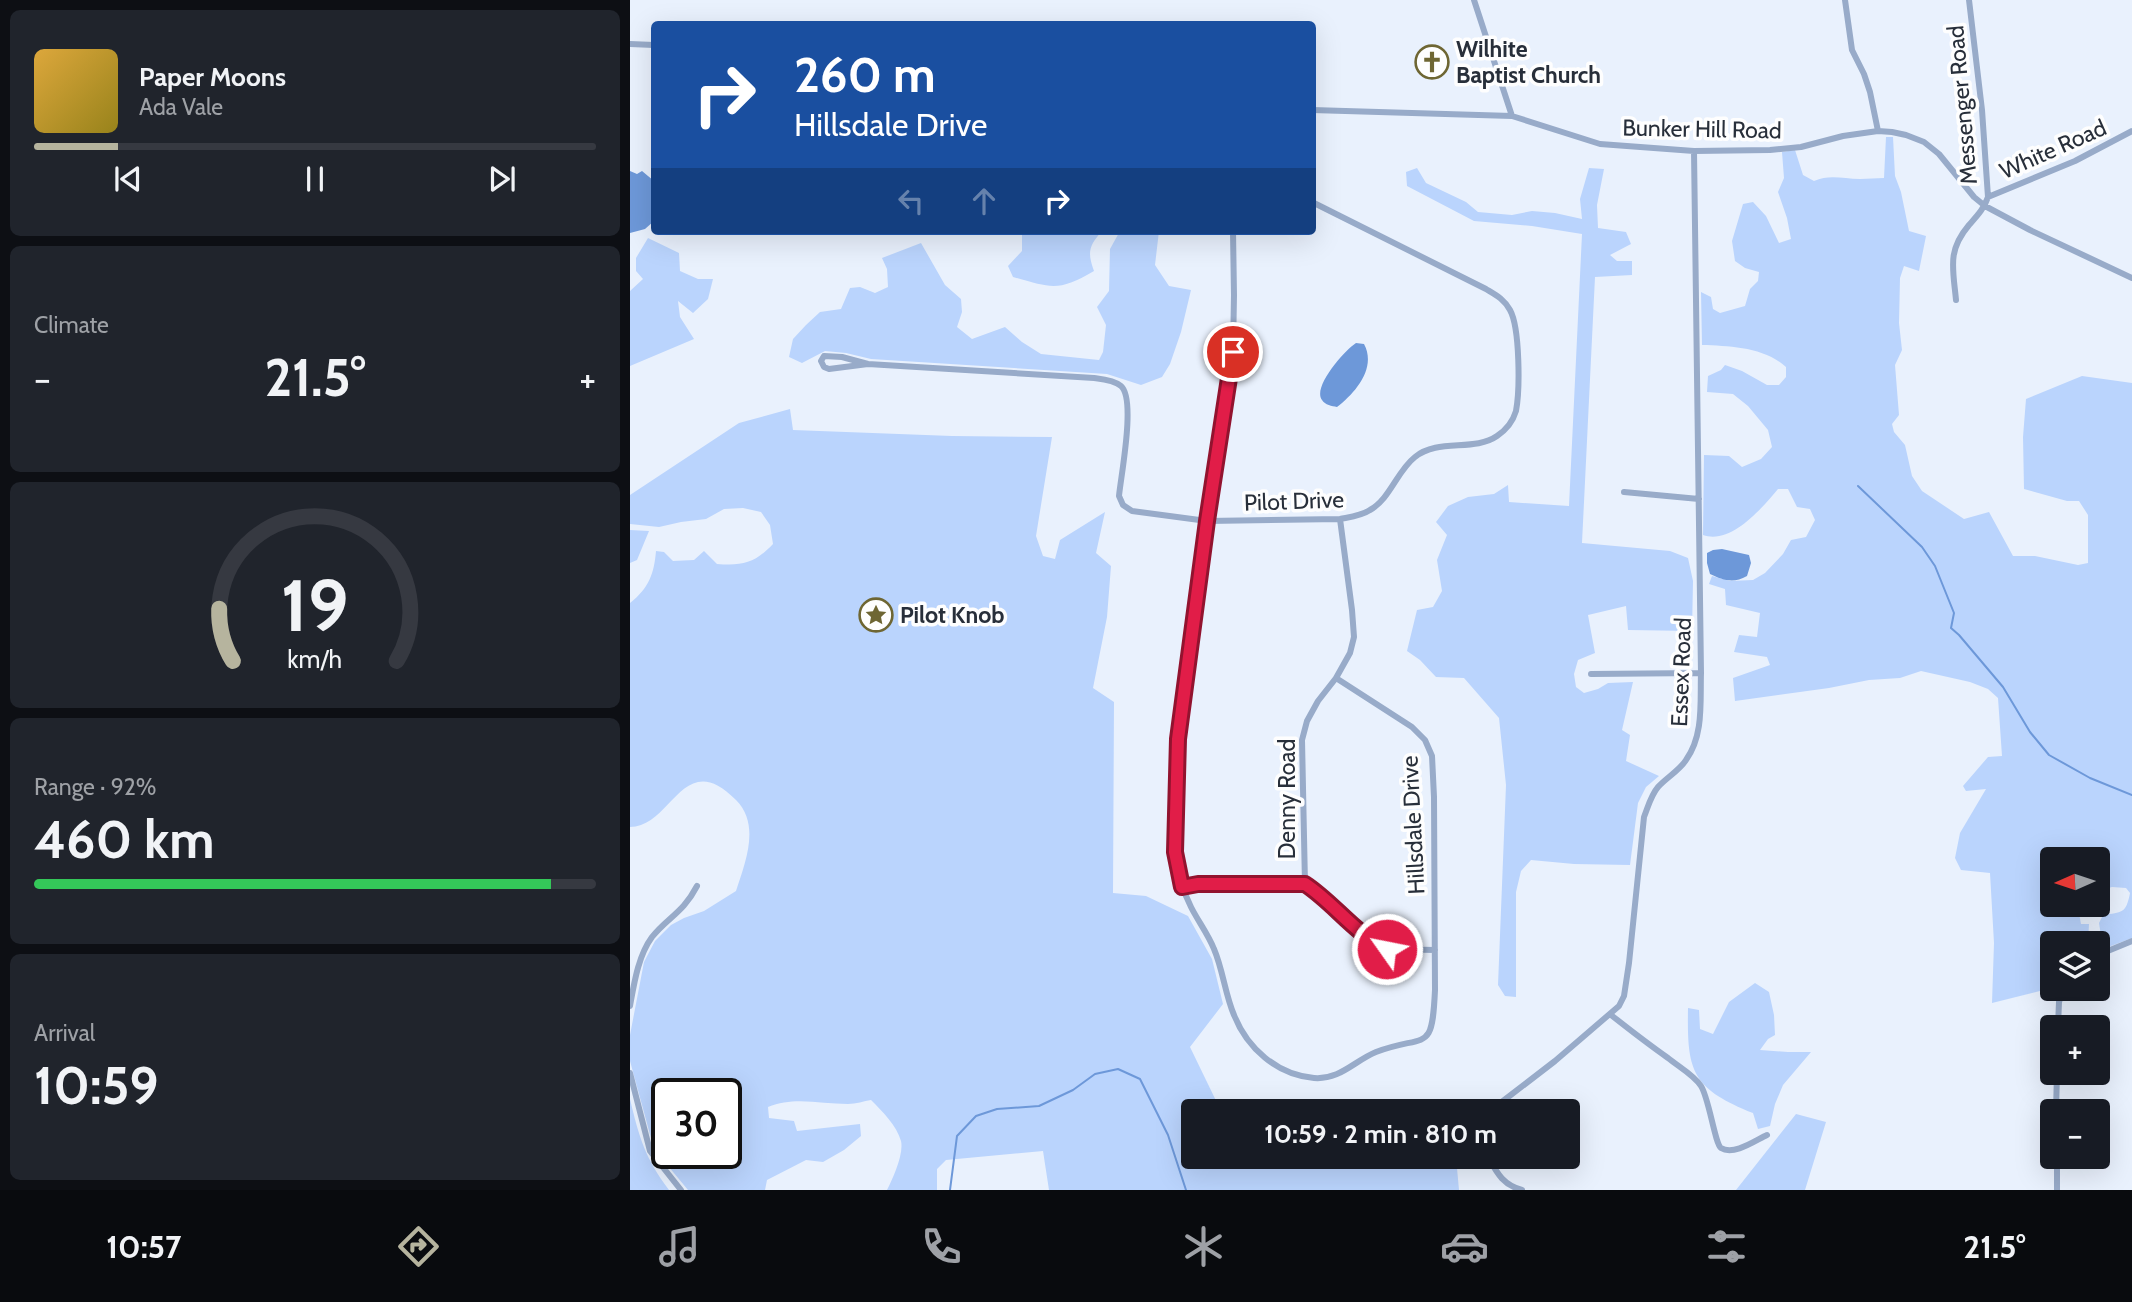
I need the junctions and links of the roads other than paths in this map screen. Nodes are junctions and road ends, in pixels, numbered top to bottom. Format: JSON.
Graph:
{"nodes":[{"id":1,"x":1475,"y":0,"type":"edge"},
{"id":2,"x":1845,"y":0,"type":"edge"},
{"id":3,"x":1969,"y":0,"type":"edge"},
{"id":4,"x":630,"y":44,"type":"edge"},
{"id":5,"x":651,"y":45,"type":"edge"},
{"id":6,"x":1316,"y":110,"type":"edge"},
{"id":7,"x":1511,"y":116,"type":"junction"},
{"id":8,"x":1878,"y":131,"type":"junction"},
{"id":9,"x":2132,"y":131,"type":"edge"},
{"id":10,"x":1694,"y":151,"type":"junction"},
{"id":11,"x":1987,"y":197,"type":"junction"},
{"id":12,"x":1316,"y":204,"type":"edge"},
{"id":13,"x":1985,"y":206,"type":"junction"},
{"id":14,"x":1233,"y":235,"type":"edge"},
{"id":15,"x":2132,"y":278,"type":"edge"},
{"id":16,"x":1956,"y":300,"type":"dead end"},
{"id":17,"x":868,"y":364,"type":"junction"},
{"id":18,"x":1624,"y":492,"type":"dead end"},
{"id":19,"x":1699,"y":499,"type":"junction"},
{"id":20,"x":1340,"y":519,"type":"junction"},
{"id":21,"x":1207,"y":521,"type":"junction"},
{"id":22,"x":1701,"y":673,"type":"junction"},
{"id":23,"x":1591,"y":674,"type":"dead end"},
{"id":24,"x":1336,"y":678,"type":"junction"},
{"id":25,"x":1305,"y":884,"type":"junction"},
{"id":26,"x":696,"y":886,"type":"dead end"},
{"id":27,"x":1182,"y":887,"type":"junction"},
{"id":28,"x":2132,"y":941,"type":"edge"},
{"id":29,"x":1435,"y":950,"type":"junction"},
{"id":30,"x":2110,"y":950,"type":"edge"},
{"id":31,"x":630,"y":1006,"type":"edge"},
{"id":32,"x":1611,"y":1015,"type":"junction"},
{"id":33,"x":630,"y":1073,"type":"edge"},
{"id":34,"x":1505,"y":1099,"type":"edge"},
{"id":35,"x":1767,"y":1135,"type":"dead end"},
{"id":36,"x":1495,"y":1169,"type":"edge"},
{"id":37,"x":2057,"y":1169,"type":"edge"},
{"id":38,"x":681,"y":1190,"type":"edge"},
{"id":39,"x":1522,"y":1190,"type":"edge"},
{"id":40,"x":2057,"y":1190,"type":"edge"}],
"edges":[{"from":1,"to":7,"type":"street"},
{"from":2,"to":8,"type":"street"},
{"from":3,"to":11,"type":"street","name":"Messenger Road"},
{"from":4,"to":5,"type":"street"},
{"from":6,"to":7,"type":"street","name":"Bunker Hill Road"},
{"from":7,"to":10,"type":"street","name":"Bunker Hill Road"},
{"from":8,"to":10,"type":"street","name":"Bunker Hill Road"},
{"from":8,"to":13,"type":"street","name":"Bunker Hill Road"},
{"from":9,"to":11,"type":"street","name":"White Road"},
{"from":10,"to":19,"type":"street","name":"Essex Road"},
{"from":11,"to":13,"type":"street","name":"Messenger Road"},
{"from":12,"to":20,"type":"street","name":"Pilot Drive"},
{"from":13,"to":15,"type":"street","name":"Bunker Hill Road"},
{"from":13,"to":16,"type":"street"},
{"from":14,"to":21,"type":"street","name":"Hillsdale Drive"},
{"from":17,"to":17,"type":"street","name":"Pilot Drive"},
{"from":17,"to":21,"type":"street","name":"Pilot Drive"},
{"from":18,"to":19,"type":"street"},
{"from":19,"to":22,"type":"street","name":"Essex Road"},
{"from":20,"to":21,"type":"street","name":"Pilot Drive"},
{"from":20,"to":24,"type":"street","name":"Denny Road"},
{"from":21,"to":27,"type":"street","name":"Hillsdale Drive"},
{"from":22,"to":23,"type":"street"},
{"from":22,"to":32,"type":"street","name":"Essex Road"},
{"from":24,"to":25,"type":"street","name":"Denny Road"},
{"from":24,"to":29,"type":"street","name":"Hillsdale Drive"},
{"from":25,"to":27,"type":"street"},
{"from":25,"to":29,"type":"street"},
{"from":26,"to":31,"type":"street"},
{"from":27,"to":29,"type":"street","name":"Hillsdale Drive"},
{"from":28,"to":30,"type":"street"},
{"from":32,"to":34,"type":"street","name":"Essex Road"},
{"from":32,"to":35,"type":"street"},
{"from":33,"to":38,"type":"street"},
{"from":36,"to":39,"type":"street"},
{"from":37,"to":40,"type":"street"}]}
